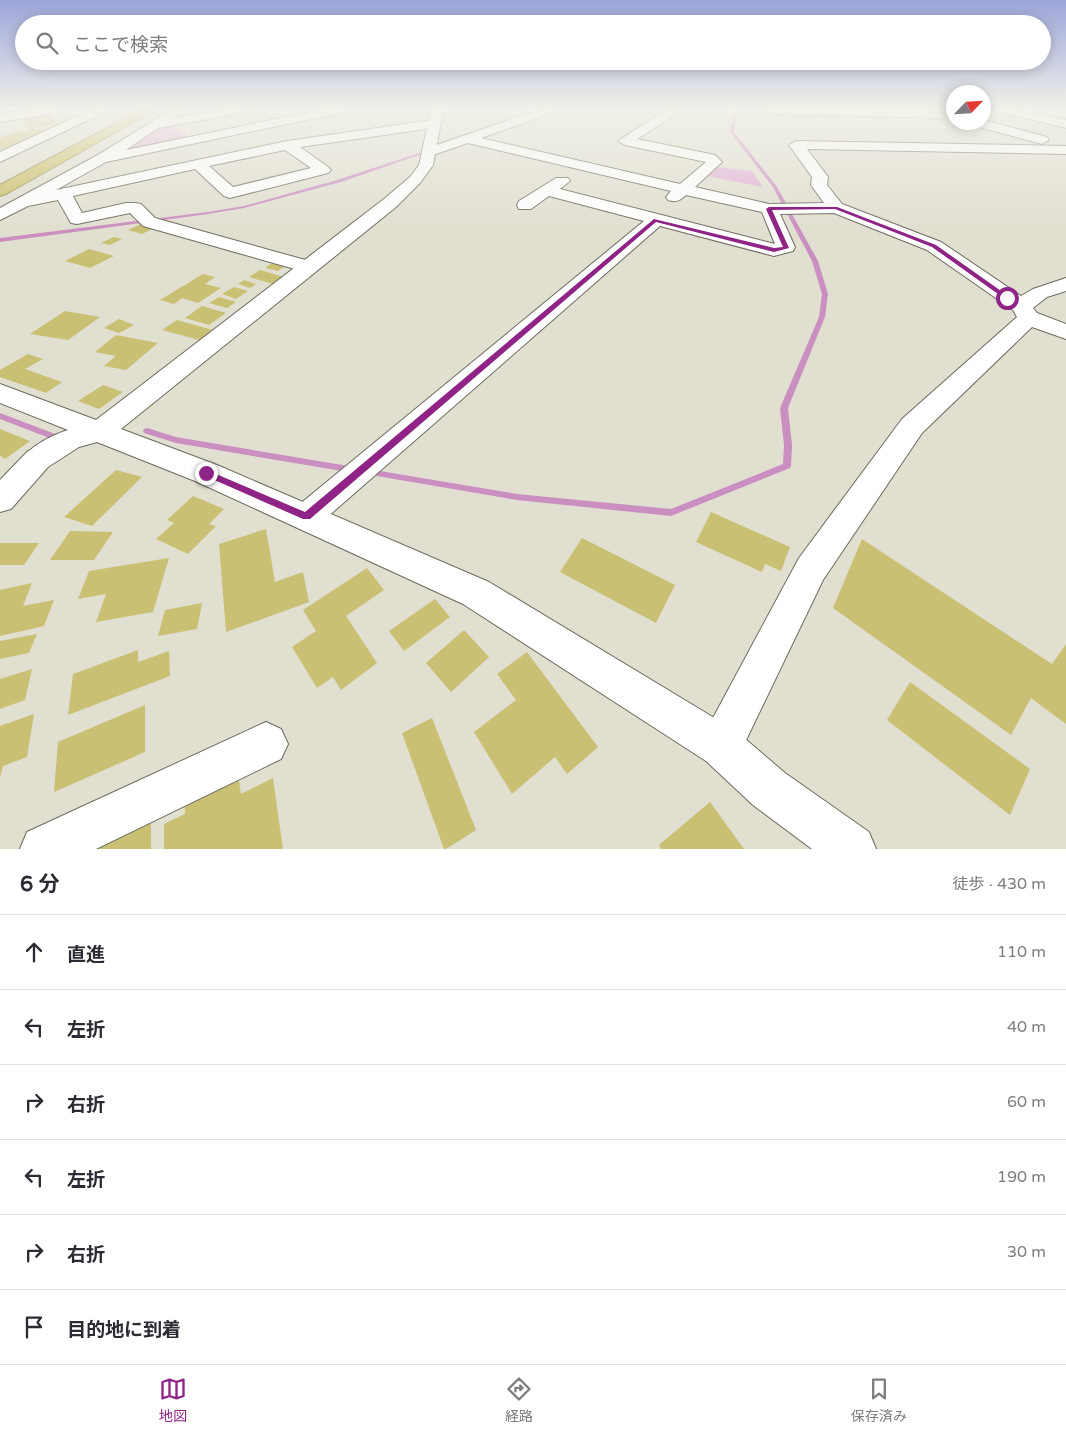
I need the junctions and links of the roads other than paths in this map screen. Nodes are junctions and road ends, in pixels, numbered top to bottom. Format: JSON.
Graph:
{"nodes":[{"id":1,"x":17,"y":150,"type":"edge"},
{"id":2,"x":54,"y":150,"type":"edge"},
{"id":3,"x":76,"y":150,"type":"edge"},
{"id":4,"x":116,"y":150,"type":"edge"},
{"id":5,"x":146,"y":150,"type":"edge"},
{"id":6,"x":265,"y":150,"type":"edge"},
{"id":7,"x":294,"y":150,"type":"edge"},
{"id":8,"x":437,"y":150,"type":"edge"},
{"id":9,"x":516,"y":150,"type":"edge"},
{"id":10,"x":611,"y":150,"type":"edge"},
{"id":11,"x":668,"y":150,"type":"edge"},
{"id":12,"x":800,"y":150,"type":"edge"},
{"id":13,"x":430,"y":152,"type":"joint"},
{"id":14,"x":0,"y":158,"type":"edge"},
{"id":15,"x":101,"y":159,"type":"junction"},
{"id":16,"x":198,"y":164,"type":"junction"},
{"id":17,"x":586,"y":165,"type":"junction"},
{"id":18,"x":0,"y":178,"type":"edge"},
{"id":19,"x":684,"y":188,"type":"junction"},
{"id":20,"x":0,"y":191,"type":"edge"},
{"id":21,"x":547,"y":191,"type":"junction"},
{"id":22,"x":63,"y":194,"type":"junction"},
{"id":23,"x":25,"y":202,"type":"junction"},
{"id":24,"x":525,"y":205,"type":"dead end"},
{"id":25,"x":836,"y":208,"type":"junction"},
{"id":26,"x":769,"y":209,"type":"junction"},
{"id":27,"x":0,"y":215,"type":"edge"},
{"id":28,"x":656,"y":220,"type":"junction"},
{"id":29,"x":309,"y":267,"type":"junction"},
{"id":30,"x":1066,"y":284,"type":"edge"},
{"id":31,"x":1025,"y":312,"type":"junction"},
{"id":32,"x":1066,"y":332,"type":"edge"},
{"id":33,"x":0,"y":393,"type":"edge"},
{"id":34,"x":100,"y":431,"type":"junction"},
{"id":35,"x":38,"y":459,"type":"junction"},
{"id":36,"x":0,"y":469,"type":"edge"},
{"id":37,"x":0,"y":500,"type":"edge"},
{"id":38,"x":306,"y":516,"type":"junction"},
{"id":39,"x":266,"y":744,"type":"dead end"},
{"id":40,"x":721,"y":746,"type":"junction"},
{"id":41,"x":44,"y":849,"type":"edge"},
{"id":42,"x":852,"y":849,"type":"edge"}],
"edges":[{"from":1,"to":14,"type":"street"},
{"from":2,"to":18,"type":"highway"},
{"from":3,"to":20,"type":"highway"},
{"from":4,"to":15,"type":"street"},
{"from":5,"to":15,"type":"street"},
{"from":6,"to":16,"type":"street"},
{"from":7,"to":16,"type":"street"},
{"from":8,"to":13,"type":"street"},
{"from":9,"to":17,"type":"street"},
{"from":10,"to":17,"type":"street"},
{"from":11,"to":19,"type":"street"},
{"from":12,"to":25,"type":"street"},
{"from":13,"to":29,"type":"street"},
{"from":15,"to":23,"type":"street"},
{"from":16,"to":22,"type":"street"},
{"from":17,"to":19,"type":"street"},
{"from":17,"to":21,"type":"street"},
{"from":19,"to":26,"type":"street"},
{"from":19,"to":28,"type":"street"},
{"from":21,"to":24,"type":"street"},
{"from":21,"to":28,"type":"street"},
{"from":22,"to":23,"type":"street"},
{"from":22,"to":29,"type":"street"},
{"from":23,"to":27,"type":"street"},
{"from":25,"to":26,"type":"street"},
{"from":25,"to":31,"type":"street"},
{"from":26,"to":28,"type":"street"},
{"from":28,"to":38,"type":"street"},
{"from":29,"to":34,"type":"street"},
{"from":30,"to":31,"type":"street"},
{"from":31,"to":32,"type":"street"},
{"from":31,"to":40,"type":"street"},
{"from":33,"to":34,"type":"street"},
{"from":34,"to":35,"type":"street"},
{"from":34,"to":38,"type":"street"},
{"from":35,"to":36,"type":"street"},
{"from":35,"to":37,"type":"street"},
{"from":38,"to":40,"type":"street"},
{"from":39,"to":41,"type":"street"},
{"from":40,"to":42,"type":"street"}]}
